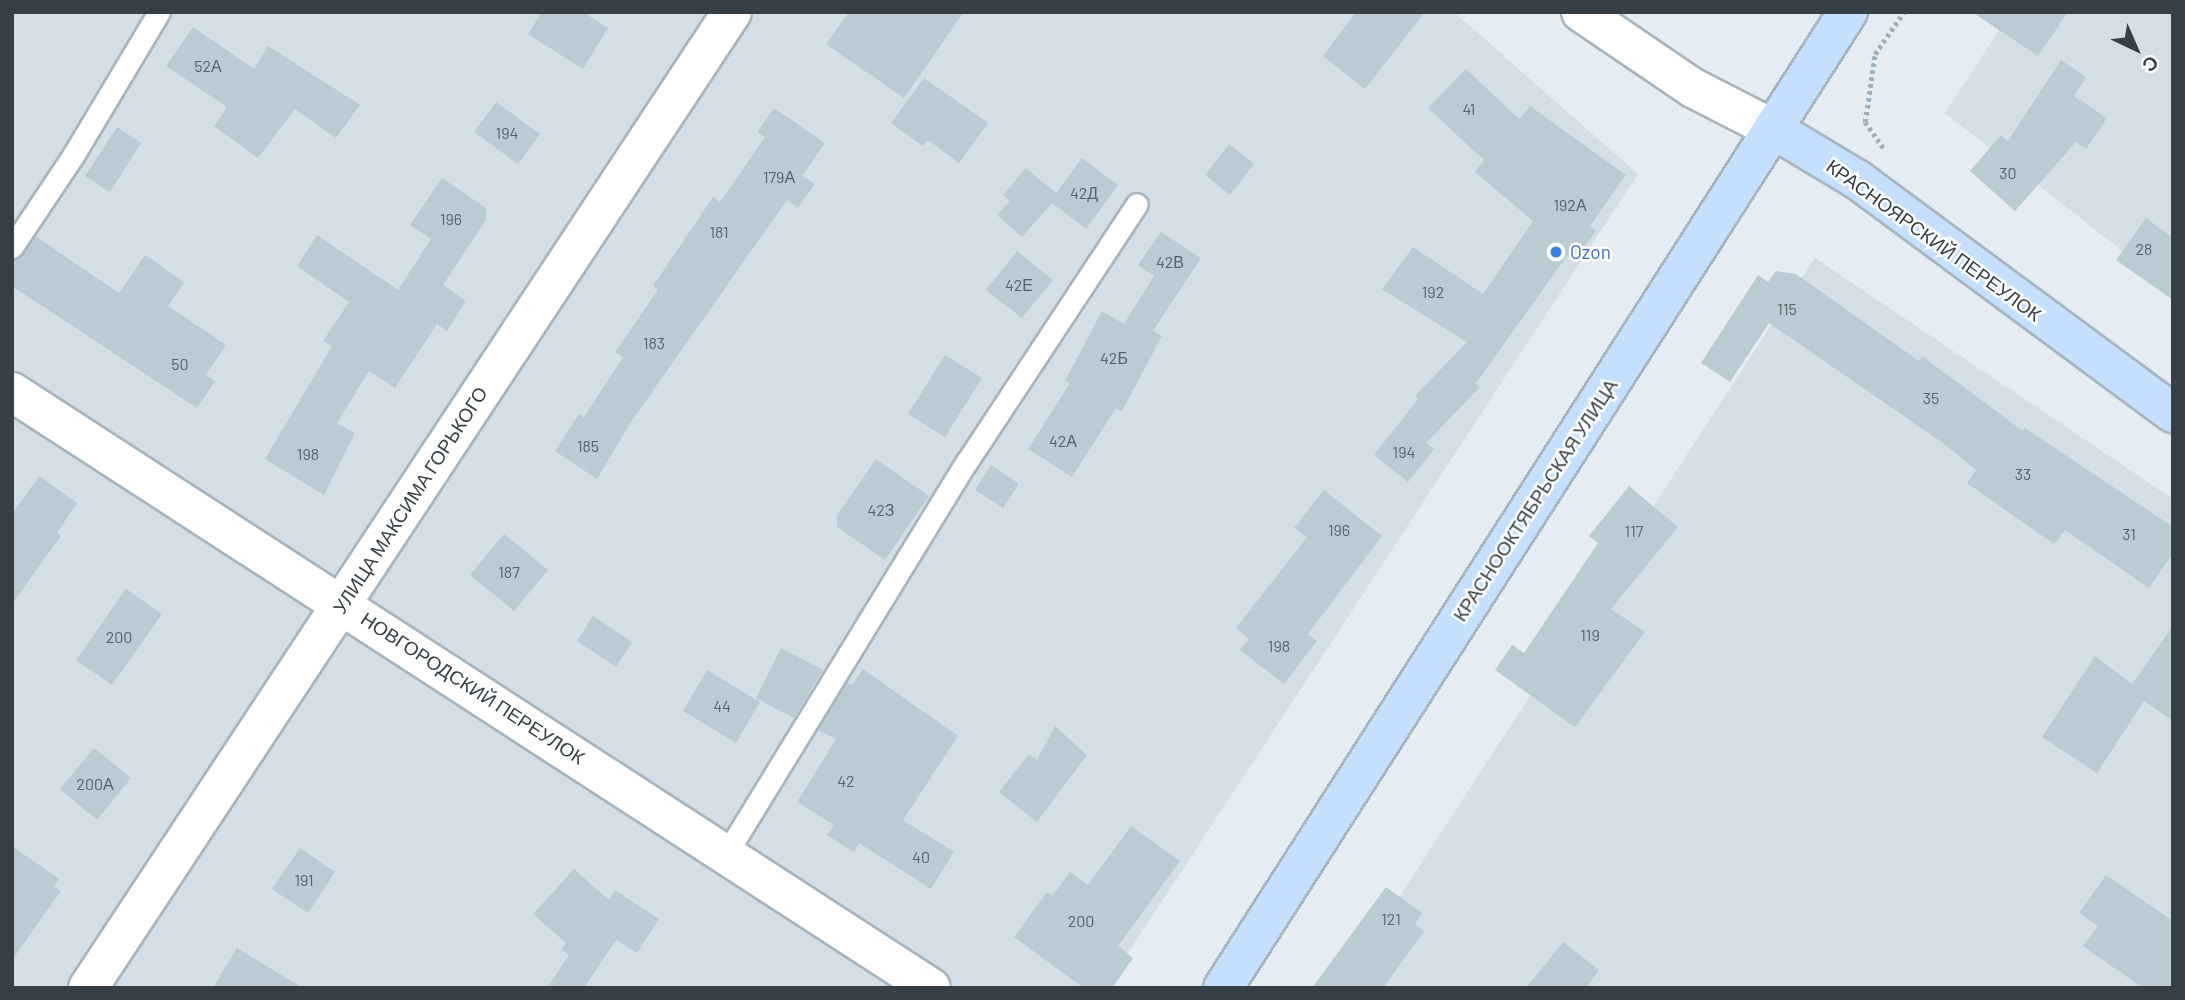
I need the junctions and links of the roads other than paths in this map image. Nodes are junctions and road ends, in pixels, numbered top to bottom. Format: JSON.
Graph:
{"nodes":[{"id":1,"x":159,"y":12,"type":"edge"},
{"id":2,"x":732,"y":12,"type":"edge"},
{"id":3,"x":1581,"y":12,"type":"edge"},
{"id":4,"x":1848,"y":12,"type":"edge"},
{"id":5,"x":1773,"y":129,"type":"junction"},
{"id":6,"x":1137,"y":204,"type":"dead end"},
{"id":7,"x":12,"y":247,"type":"edge"},
{"id":8,"x":12,"y":392,"type":"edge"},
{"id":9,"x":2173,"y":413,"type":"edge"},
{"id":10,"x":342,"y":603,"type":"junction"},
{"id":11,"x":726,"y":854,"type":"junction"},
{"id":12,"x":88,"y":988,"type":"edge"},
{"id":13,"x":931,"y":988,"type":"edge"},
{"id":14,"x":1223,"y":988,"type":"edge"}],
"edges":[{"from":1,"to":7,"type":"lane"},
{"from":2,"to":10,"type":"street","name":"УЛИЦА МАКСИМА ГОРЬКОГО"},
{"from":3,"to":5,"type":"street","name":"КРАСНОЯРСКИЙ ПЕРЕУЛОК"},
{"from":4,"to":5,"type":"main road","name":"КРАСНООКТЯБРЬСКАЯ УЛИЦА"},
{"from":5,"to":9,"type":"main road","name":"КРАСНОЯРСКИЙ ПЕРЕУЛОК"},
{"from":5,"to":14,"type":"main road","name":"КРАСНООКТЯБРЬСКАЯ УЛИЦА"},
{"from":6,"to":11,"type":"lane"},
{"from":8,"to":10,"type":"street","name":"НОВГОРОДСКИЙ ПЕРЕУЛОК"},
{"from":10,"to":11,"type":"street","name":"НОВГОРОДСКИЙ ПЕРЕУЛОК"},
{"from":10,"to":12,"type":"street","name":"УЛИЦА МАКСИМА ГОРЬКОГО"},
{"from":11,"to":13,"type":"street","name":"НОВГОРОДСКИЙ ПЕРЕУЛОК"}]}
